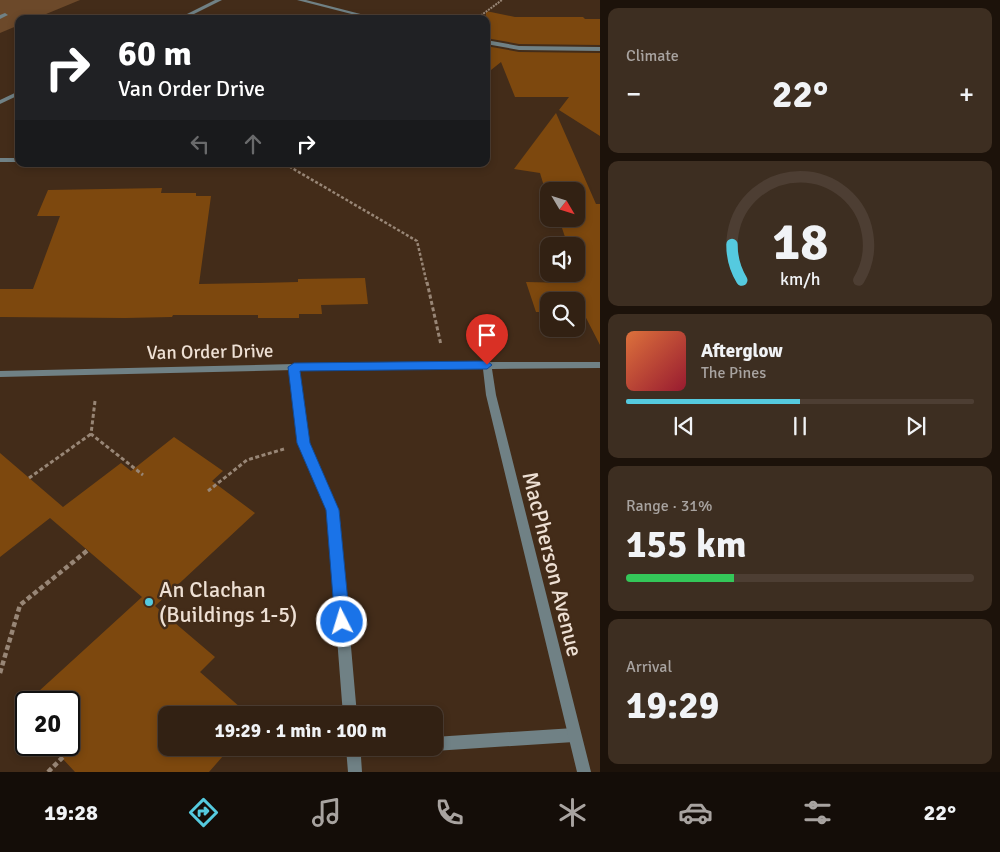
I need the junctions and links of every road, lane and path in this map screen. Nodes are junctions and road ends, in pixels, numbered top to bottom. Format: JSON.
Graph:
{"nodes":[{"id":1,"x":219,"y":0,"type":"edge"},
{"id":2,"x":300,"y":0,"type":"edge"},
{"id":3,"x":502,"y":0,"type":"edge"},
{"id":4,"x":187,"y":15,"type":"edge"},
{"id":5,"x":362,"y":15,"type":"edge"},
{"id":6,"x":481,"y":15,"type":"edge"},
{"id":7,"x":490,"y":43,"type":"edge"},
{"id":8,"x":600,"y":50,"type":"edge"},
{"id":9,"x":15,"y":95,"type":"edge"},
{"id":10,"x":0,"y":102,"type":"edge"},
{"id":11,"x":0,"y":160,"type":"edge"},
{"id":12,"x":15,"y":160,"type":"edge"},
{"id":13,"x":290,"y":167,"type":"edge"},
{"id":14,"x":487,"y":365,"type":"junction"},
{"id":15,"x":600,"y":365,"type":"edge"},
{"id":16,"x":445,"y":366,"type":"junction"},
{"id":17,"x":294,"y":367,"type":"junction"},
{"id":18,"x":0,"y":374,"type":"edge"},
{"id":19,"x":95,"y":401,"type":"dead end"},
{"id":20,"x":90,"y":434,"type":"junction"},
{"id":21,"x":304,"y":443,"type":"junction"},
{"id":22,"x":143,"y":475,"type":"dead end"},
{"id":23,"x":29,"y":478,"type":"dead end"},
{"id":24,"x":208,"y":491,"type":"dead end"},
{"id":25,"x":88,"y":550,"type":"dead end"},
{"id":26,"x":0,"y":672,"type":"edge"},
{"id":27,"x":349,"y":706,"type":"edge"},
{"id":28,"x":574,"y":735,"type":"junction"},
{"id":29,"x":443,"y":743,"type":"edge"},
{"id":30,"x":64,"y":756,"type":"edge"},
{"id":31,"x":354,"y":756,"type":"edge"},
{"id":32,"x":48,"y":772,"type":"edge"},
{"id":33,"x":355,"y":772,"type":"edge"},
{"id":34,"x":584,"y":772,"type":"edge"}],
"edges":[{"from":1,"to":4,"type":"street"},
{"from":2,"to":5,"type":"street"},
{"from":3,"to":6,"type":"path"},
{"from":7,"to":8,"type":"street"},
{"from":9,"to":10,"type":"street"},
{"from":11,"to":12,"type":"street"},
{"from":13,"to":16,"type":"path"},
{"from":14,"to":15,"type":"street","name":"Van Order Drive"},
{"from":14,"to":16,"type":"street","name":"Van Order Drive"},
{"from":14,"to":28,"type":"street","name":"MacPherson Avenue"},
{"from":16,"to":17,"type":"street","name":"Van Order Drive"},
{"from":17,"to":18,"type":"street","name":"Van Order Drive"},
{"from":17,"to":21,"type":"street"},
{"from":19,"to":20,"type":"path"},
{"from":20,"to":22,"type":"path"},
{"from":20,"to":23,"type":"path"},
{"from":21,"to":24,"type":"path"},
{"from":21,"to":27,"type":"street"},
{"from":25,"to":26,"type":"path"},
{"from":28,"to":29,"type":"street"},
{"from":28,"to":34,"type":"street","name":"MacPherson Avenue"},
{"from":30,"to":32,"type":"path"},
{"from":31,"to":33,"type":"street"}]}
